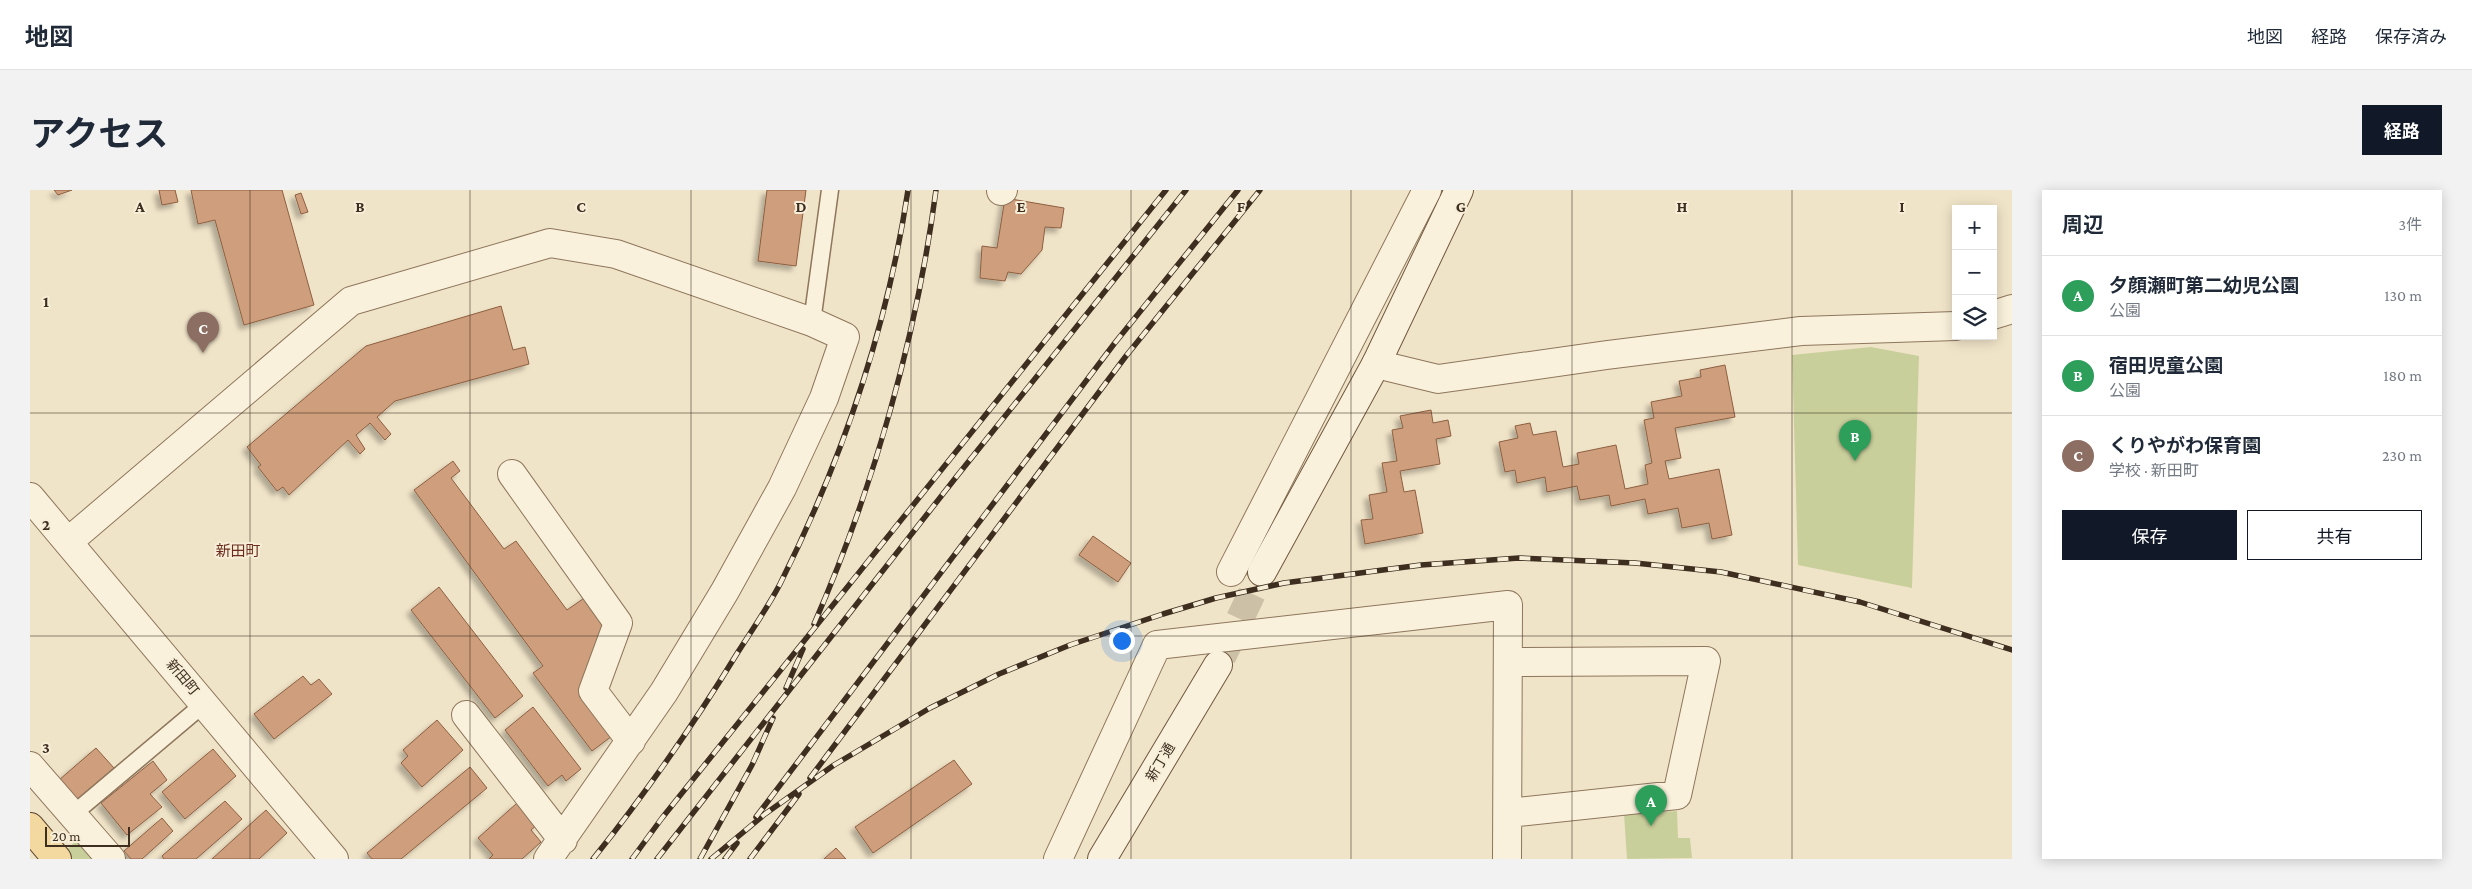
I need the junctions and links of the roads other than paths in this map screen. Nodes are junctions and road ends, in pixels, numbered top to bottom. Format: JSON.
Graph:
{"nodes":[{"id":1,"x":830,"y":190,"type":"edge"},
{"id":2,"x":1427,"y":190,"type":"edge"},
{"id":3,"x":1459,"y":190,"type":"edge"},
{"id":4,"x":2012,"y":309,"type":"edge"},
{"id":5,"x":1997,"y":314,"type":"edge"},
{"id":6,"x":812,"y":322,"type":"junction"},
{"id":7,"x":1952,"y":326,"type":"edge"},
{"id":8,"x":1376,"y":364,"type":"junction"},
{"id":9,"x":512,"y":474,"type":"dead end"},
{"id":10,"x":30,"y":497,"type":"edge"},
{"id":11,"x":69,"y":541,"type":"junction"},
{"id":12,"x":1231,"y":572,"type":"tunnel mouth"},
{"id":13,"x":1262,"y":572,"type":"tunnel mouth"},
{"id":14,"x":1508,"y":662,"type":"junction"},
{"id":15,"x":1218,"y":664,"type":"tunnel mouth"},
{"id":16,"x":205,"y":704,"type":"junction"},
{"id":17,"x":466,"y":715,"type":"dead end"},
{"id":18,"x":631,"y":741,"type":"junction"},
{"id":19,"x":30,"y":766,"type":"edge"},
{"id":20,"x":1508,"y":813,"type":"junction"},
{"id":21,"x":72,"y":815,"type":"junction"},
{"id":22,"x":30,"y":827,"type":"edge"},
{"id":23,"x":556,"y":850,"type":"edge"},
{"id":24,"x":58,"y":859,"type":"edge"},
{"id":25,"x":111,"y":859,"type":"edge"},
{"id":26,"x":334,"y":859,"type":"edge"},
{"id":27,"x":1058,"y":859,"type":"edge"},
{"id":28,"x":1102,"y":859,"type":"edge"},
{"id":29,"x":1508,"y":859,"type":"edge"}],
"edges":[{"from":1,"to":6,"type":"lane"},
{"from":2,"to":12,"type":"street"},
{"from":3,"to":8,"type":"street"},
{"from":4,"to":5,"type":"street"},
{"from":6,"to":11,"type":"street"},
{"from":6,"to":18,"type":"street"},
{"from":7,"to":8,"type":"street"},
{"from":8,"to":13,"type":"street"},
{"from":9,"to":18,"type":"street"},
{"from":10,"to":11,"type":"street","name":"新田町"},
{"from":11,"to":16,"type":"street","name":"新田町"},
{"from":14,"to":20,"type":"street"},
{"from":14,"to":20,"type":"street"},
{"from":14,"to":27,"type":"street"},
{"from":15,"to":28,"type":"street","name":"新丁通"},
{"from":16,"to":21,"type":"lane"},
{"from":16,"to":26,"type":"street","name":"新田町"},
{"from":17,"to":23,"type":"street"},
{"from":18,"to":23,"type":"street"},
{"from":19,"to":21,"type":"street"},
{"from":20,"to":29,"type":"street"},
{"from":21,"to":25,"type":"street"},
{"from":22,"to":24,"type":"main road"}]}
